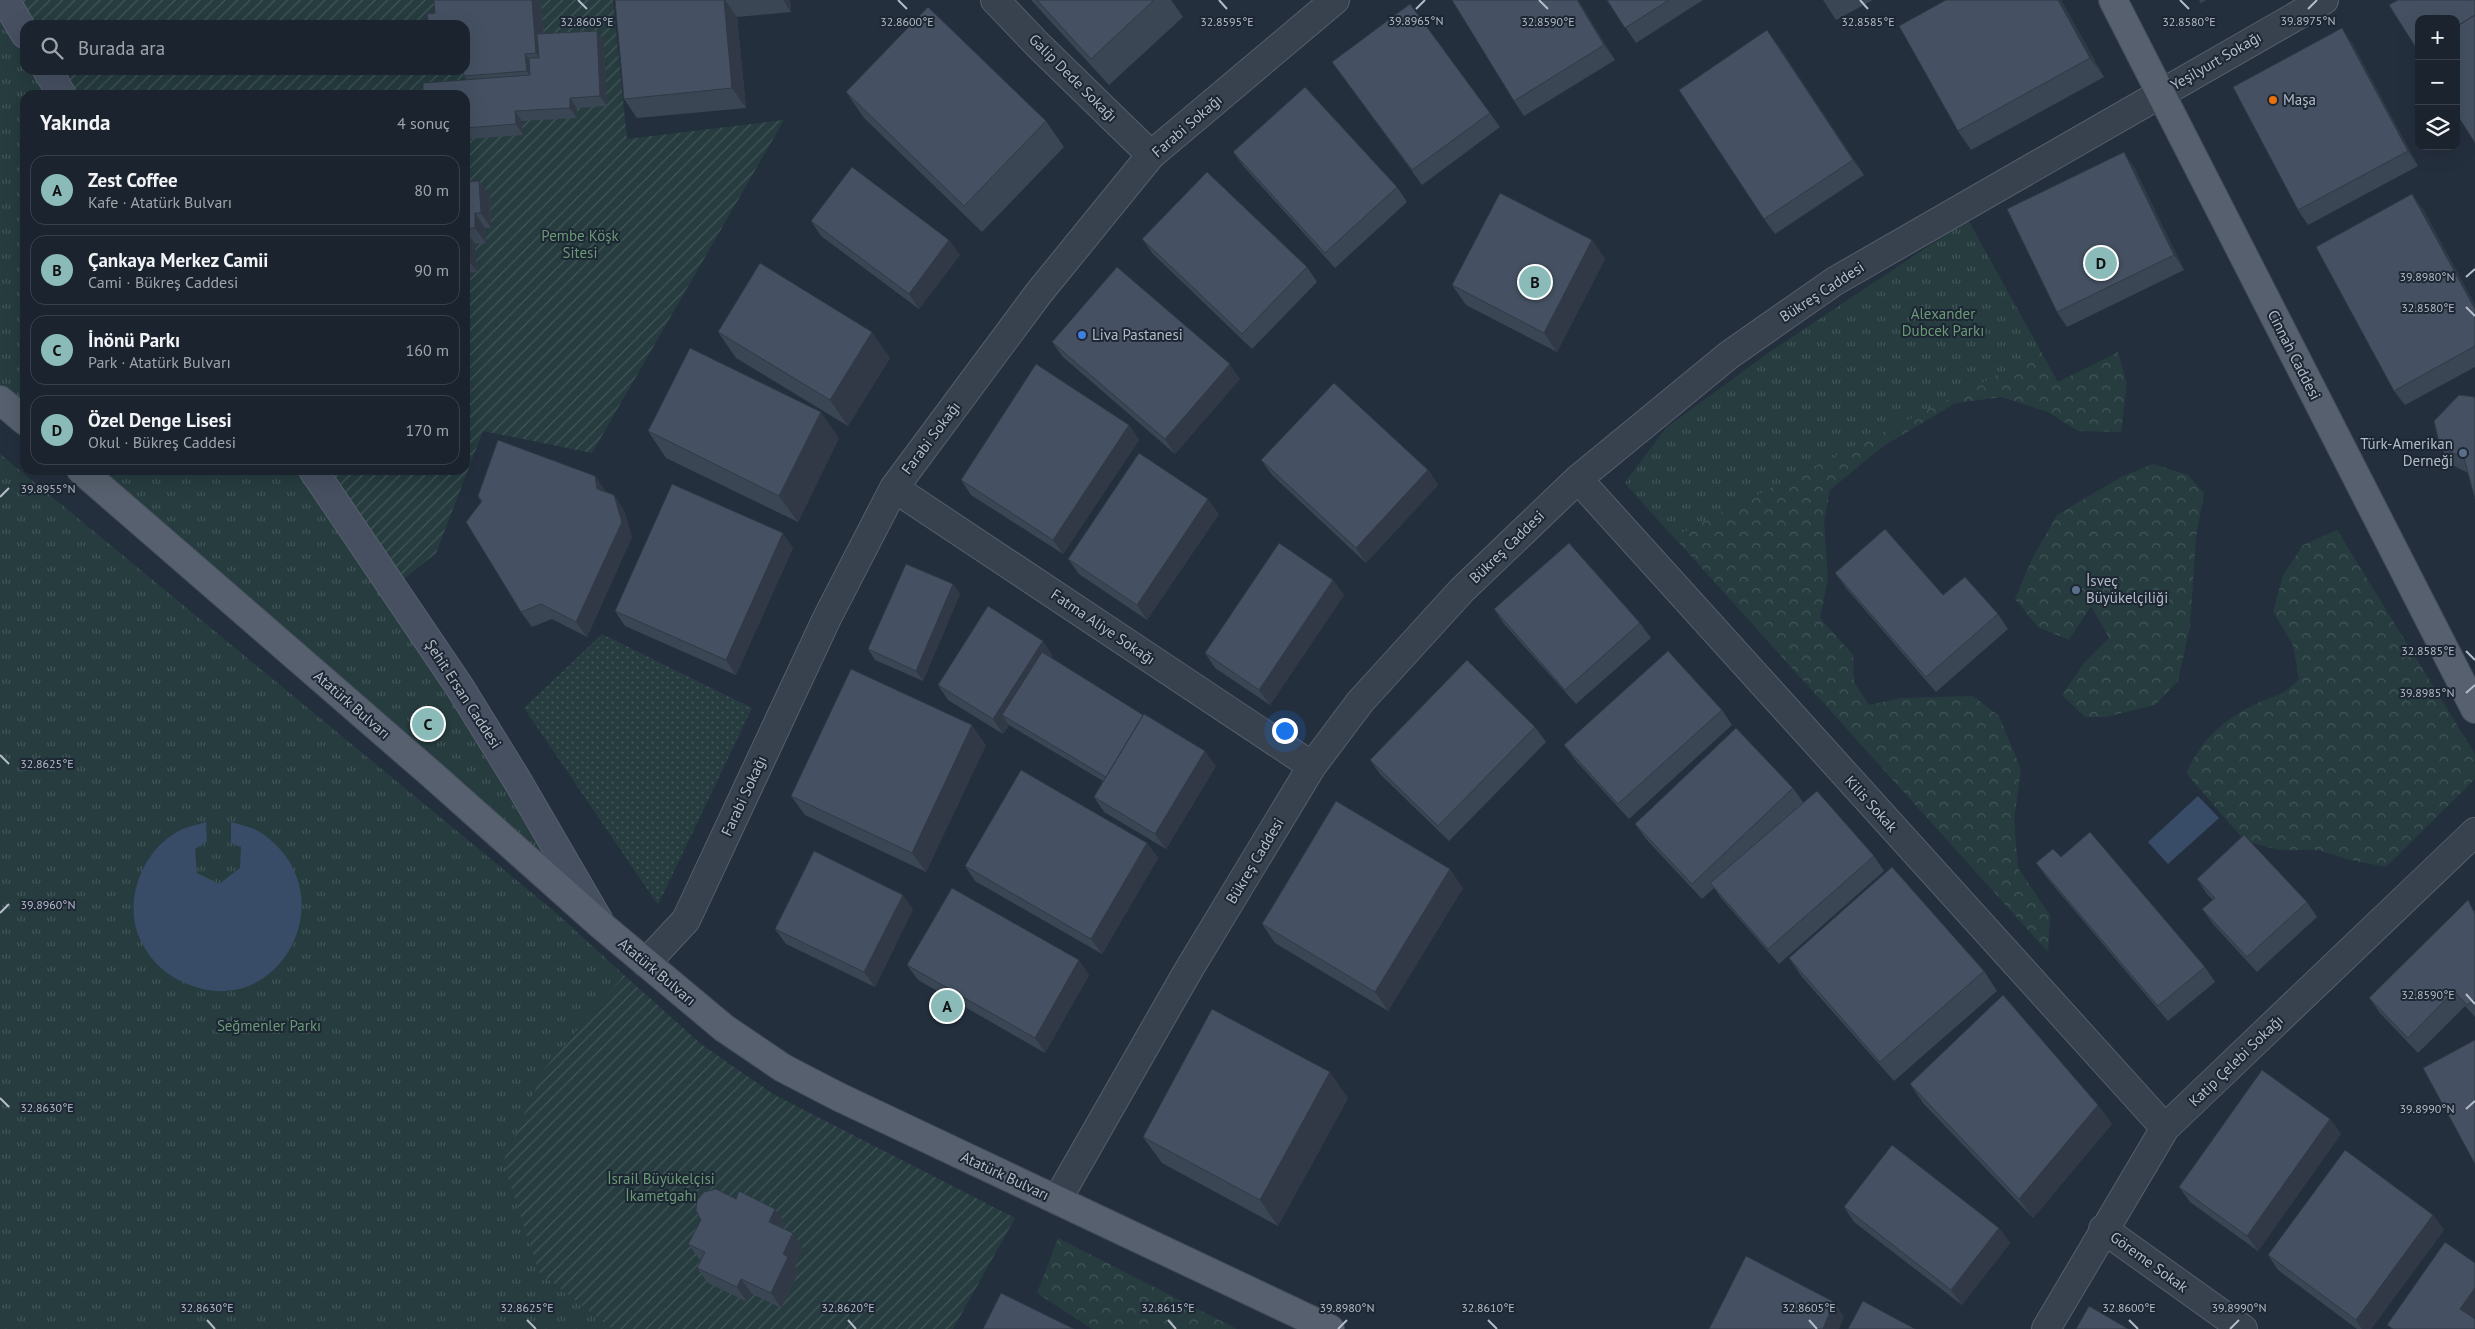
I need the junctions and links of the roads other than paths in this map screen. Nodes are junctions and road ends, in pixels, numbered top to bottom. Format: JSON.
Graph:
{"nodes":[{"id":1,"x":5,"y":0,"type":"edge"},
{"id":2,"x":996,"y":0,"type":"edge"},
{"id":3,"x":1335,"y":0,"type":"edge"},
{"id":4,"x":2113,"y":0,"type":"edge"},
{"id":5,"x":2324,"y":0,"type":"edge"},
{"id":6,"x":20,"y":26,"type":"edge"},
{"id":7,"x":50,"y":75,"type":"edge"},
{"id":8,"x":59,"y":90,"type":"edge"},
{"id":9,"x":2160,"y":93,"type":"junction"},
{"id":10,"x":1151,"y":156,"type":"junction"},
{"id":11,"x":0,"y":400,"type":"edge"},
{"id":12,"x":20,"y":417,"type":"edge"},
{"id":13,"x":87,"y":475,"type":"edge"},
{"id":14,"x":317,"y":475,"type":"edge"},
{"id":15,"x":1578,"y":479,"type":"junction"},
{"id":16,"x":894,"y":488,"type":"junction"},
{"id":17,"x":2475,"y":709,"type":"edge"},
{"id":18,"x":1312,"y":766,"type":"junction"},
{"id":19,"x":2475,"y":832,"type":"edge"},
{"id":20,"x":602,"y":926,"type":"junction"},
{"id":21,"x":646,"y":963,"type":"junction"},
{"id":22,"x":2165,"y":1128,"type":"junction"},
{"id":23,"x":1057,"y":1200,"type":"junction"},
{"id":24,"x":2104,"y":1229,"type":"junction"},
{"id":25,"x":1330,"y":1329,"type":"edge"},
{"id":26,"x":2046,"y":1329,"type":"edge"},
{"id":27,"x":2243,"y":1329,"type":"edge"}],
"edges":[{"from":1,"to":6,"type":"main road"},
{"from":2,"to":10,"type":"street","name":"Galip Dede Sokağı"},
{"from":3,"to":10,"type":"street","name":"Farabi Sokağı"},
{"from":4,"to":9,"type":"main road","name":"Cinnah Caddesi"},
{"from":5,"to":9,"type":"street","name":"Yeşilyurt Sokağı"},
{"from":7,"to":8,"type":"main road"},
{"from":9,"to":15,"type":"street","name":"Bükreş Caddesi"},
{"from":9,"to":17,"type":"main road","name":"Cinnah Caddesi"},
{"from":10,"to":16,"type":"street","name":"Farabi Sokağı"},
{"from":11,"to":12,"type":"main road"},
{"from":13,"to":20,"type":"main road","name":"Atatürk Bulvarı"},
{"from":14,"to":20,"type":"main road","name":"Şehit Ersan Caddesi"},
{"from":15,"to":18,"type":"street","name":"Bükreş Caddesi"},
{"from":15,"to":22,"type":"street","name":"Kilis Sokak"},
{"from":16,"to":18,"type":"street","name":"Fatma Aliye Sokağı"},
{"from":16,"to":21,"type":"street","name":"Farabi Sokağı"},
{"from":18,"to":23,"type":"street","name":"Bükreş Caddesi"},
{"from":19,"to":22,"type":"street","name":"Katip Çelebi Sokağı"},
{"from":20,"to":21,"type":"main road","name":"Atatürk Bulvarı"},
{"from":21,"to":23,"type":"main road","name":"Atatürk Bulvarı"},
{"from":22,"to":24,"type":"street","name":"Katip Çelebi Sokağı"},
{"from":23,"to":25,"type":"main road","name":"Atatürk Bulvarı"},
{"from":24,"to":26,"type":"street","name":"Katip Çelebi Sokağı"},
{"from":24,"to":27,"type":"street","name":"Göreme Sokak"}]}
